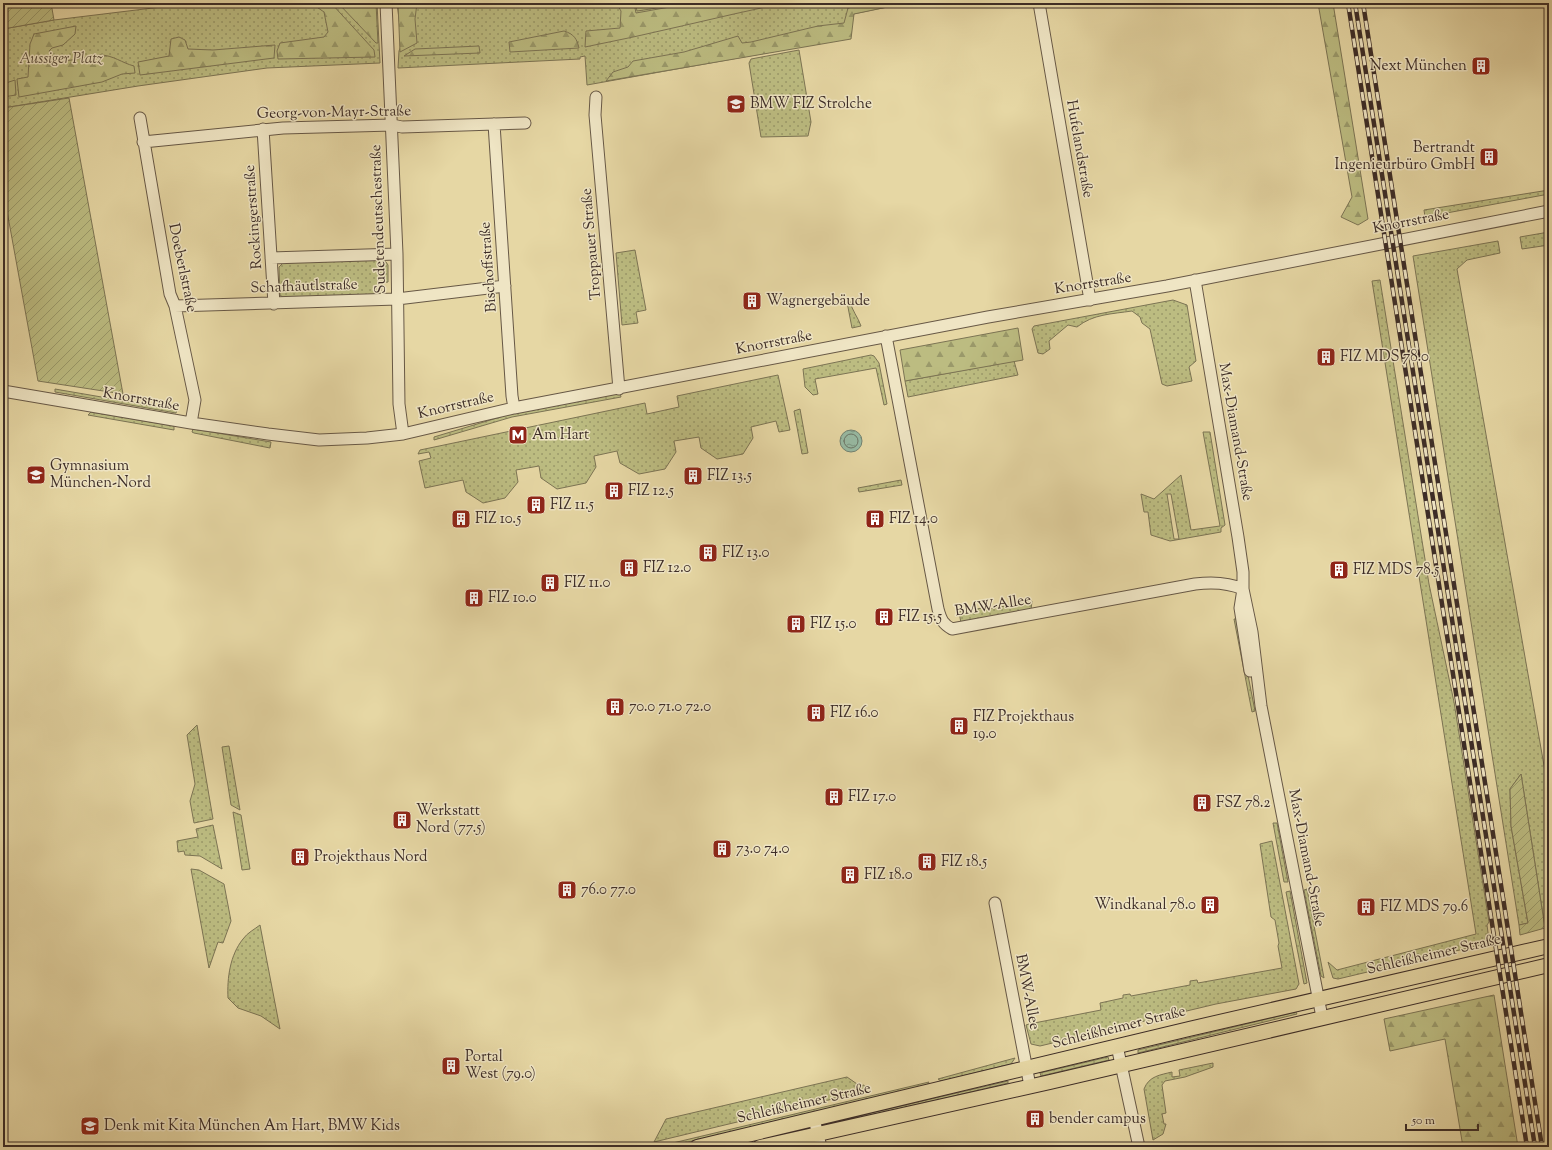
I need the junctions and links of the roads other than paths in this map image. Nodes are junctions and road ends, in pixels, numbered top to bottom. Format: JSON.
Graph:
{"nodes":[{"id":1,"x":386,"y":3,"type":"edge"},
{"id":2,"x":1039,"y":3,"type":"edge"},
{"id":3,"x":596,"y":97,"type":"dead end"},
{"id":4,"x":140,"y":118,"type":"dead end"},
{"id":5,"x":525,"y":123,"type":"dead end"},
{"id":6,"x":494,"y":124,"type":"junction"},
{"id":7,"x":392,"y":125,"type":"junction"},
{"id":8,"x":263,"y":129,"type":"junction"},
{"id":9,"x":143,"y":142,"type":"junction"},
{"id":10,"x":1549,"y":211,"type":"edge"},
{"id":11,"x":397,"y":254,"type":"junction"},
{"id":12,"x":271,"y":258,"type":"junction"},
{"id":13,"x":1195,"y":280,"type":"junction"},
{"id":14,"x":505,"y":286,"type":"junction"},
{"id":15,"x":397,"y":299,"type":"junction"},
{"id":16,"x":1090,"y":300,"type":"junction"},
{"id":17,"x":274,"y":304,"type":"junction"},
{"id":18,"x":175,"y":306,"type":"junction"},
{"id":19,"x":886,"y":336,"type":"junction"},
{"id":20,"x":619,"y":389,"type":"junction"},
{"id":21,"x":3,"y":391,"type":"edge"},
{"id":22,"x":514,"y":408,"type":"junction"},
{"id":23,"x":191,"y":423,"type":"junction"},
{"id":24,"x":403,"y":434,"type":"junction"},
{"id":25,"x":1243,"y":589,"type":"junction"},
{"id":26,"x":995,"y":903,"type":"dead end"},
{"id":27,"x":1549,"y":946,"type":"edge"},
{"id":28,"x":1549,"y":965,"type":"edge"},
{"id":29,"x":1319,"y":999,"type":"junction"},
{"id":30,"x":1322,"y":1017,"type":"junction"},
{"id":31,"x":1117,"y":1046,"type":"junction"},
{"id":32,"x":1121,"y":1065,"type":"junction"},
{"id":33,"x":1026,"y":1068,"type":"junction"},
{"id":34,"x":1030,"y":1086,"type":"junction"},
{"id":35,"x":814,"y":1119,"type":"junction"},
{"id":36,"x":820,"y":1140,"type":"edge"},
{"id":37,"x":697,"y":1147,"type":"edge"},
{"id":38,"x":760,"y":1147,"type":"edge"},
{"id":39,"x":1139,"y":1147,"type":"edge"}],
"edges":[{"from":1,"to":7,"type":"street","name":"Sudetendeutschestraße"},
{"from":2,"to":16,"type":"street","name":"Hufelandstraße"},
{"from":3,"to":20,"type":"street","name":"Troppauer Straße"},
{"from":4,"to":9,"type":"street","name":"Doeberlstraße"},
{"from":5,"to":6,"type":"street","name":"Georg-von-Mayr-Straße"},
{"from":6,"to":7,"type":"street","name":"Georg-von-Mayr-Straße"},
{"from":6,"to":14,"type":"street","name":"Bischoffstraße"},
{"from":7,"to":8,"type":"street","name":"Georg-von-Mayr-Straße"},
{"from":7,"to":11,"type":"street","name":"Sudetendeutschestraße"},
{"from":8,"to":9,"type":"street","name":"Georg-von-Mayr-Straße"},
{"from":8,"to":12,"type":"street","name":"Rockingerstraße"},
{"from":9,"to":18,"type":"street","name":"Doeberlstraße"},
{"from":10,"to":13,"type":"street","name":"Knorrstraße"},
{"from":11,"to":12,"type":"street"},
{"from":11,"to":15,"type":"street","name":"Sudetendeutschestraße"},
{"from":12,"to":17,"type":"street","name":"Rockingerstraße"},
{"from":13,"to":16,"type":"street","name":"Knorrstraße"},
{"from":13,"to":25,"type":"street","name":"Max-Diamand-Straße"},
{"from":14,"to":15,"type":"street","name":"Schafhäutlstraße"},
{"from":14,"to":22,"type":"street","name":"Bischoffstraße"},
{"from":15,"to":17,"type":"street","name":"Schafhäutlstraße"},
{"from":15,"to":24,"type":"street","name":"Sudetendeutschestraße"},
{"from":16,"to":19,"type":"street","name":"Knorrstraße"},
{"from":17,"to":18,"type":"street","name":"Schafhäutlstraße"},
{"from":18,"to":23,"type":"street","name":"Doeberlstraße"},
{"from":19,"to":20,"type":"street","name":"Knorrstraße"},
{"from":19,"to":25,"type":"street","name":"BMW-Allee"},
{"from":20,"to":22,"type":"street","name":"Knorrstraße"},
{"from":21,"to":23,"type":"street","name":"Knorrstraße"},
{"from":22,"to":24,"type":"street","name":"Knorrstraße"},
{"from":23,"to":24,"type":"street","name":"Knorrstraße"},
{"from":25,"to":29,"type":"street","name":"Max-Diamand-Straße"},
{"from":26,"to":33,"type":"street","name":"BMW-Allee"},
{"from":27,"to":29,"type":"main road","name":"Schleißheimer Straße"},
{"from":28,"to":30,"type":"main road"},
{"from":29,"to":30,"type":"street","name":"Max-Diamand-Straße"},
{"from":29,"to":31,"type":"main road","name":"Schleißheimer Straße"},
{"from":30,"to":32,"type":"main road"},
{"from":31,"to":32,"type":"street"},
{"from":31,"to":33,"type":"main road","name":"Schleißheimer Straße"},
{"from":32,"to":34,"type":"main road"},
{"from":32,"to":39,"type":"street"},
{"from":33,"to":34,"type":"street","name":"BMW-Allee"},
{"from":33,"to":35,"type":"main road","name":"Schleißheimer Straße"},
{"from":34,"to":36,"type":"main road"},
{"from":35,"to":36,"type":"street"},
{"from":35,"to":37,"type":"main road","name":"Schleißheimer Straße"},
{"from":36,"to":38,"type":"main road"}]}
